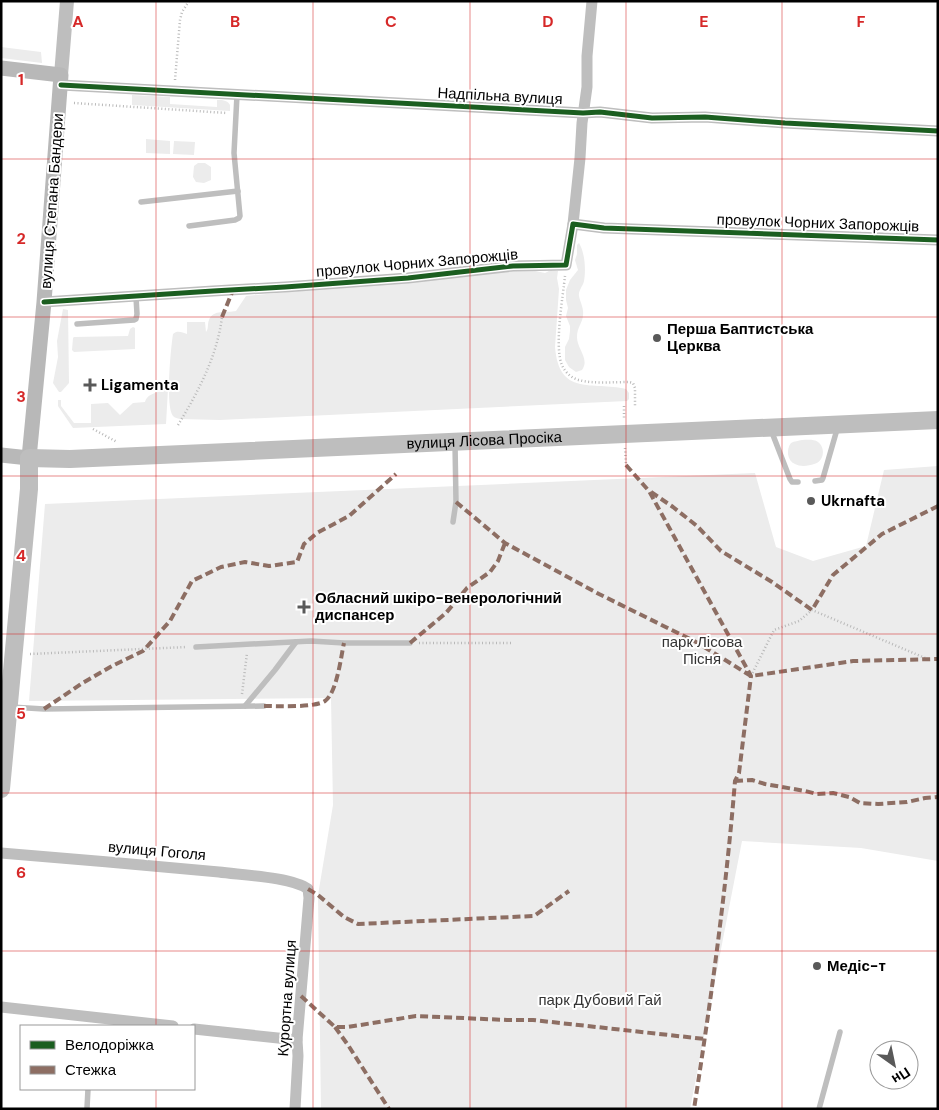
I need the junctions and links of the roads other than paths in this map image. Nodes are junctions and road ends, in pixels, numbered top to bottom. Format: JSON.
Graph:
{"nodes":[{"id":1,"x":67,"y":1,"type":"edge"},
{"id":2,"x":592,"y":1,"type":"edge"},
{"id":3,"x":1,"y":68,"type":"edge"},
{"id":4,"x":61,"y":80,"type":"junction"},
{"id":5,"x":237,"y":94,"type":"junction"},
{"id":6,"x":583,"y":113,"type":"junction"},
{"id":7,"x":938,"y":131,"type":"edge"},
{"id":8,"x":238,"y":191,"type":"junction"},
{"id":9,"x":141,"y":202,"type":"dead end"},
{"id":10,"x":572,"y":224,"type":"junction"},
{"id":11,"x":190,"y":226,"type":"dead end"},
{"id":12,"x":938,"y":240,"type":"edge"},
{"id":13,"x":136,"y":297,"type":"junction"},
{"id":14,"x":44,"y":302,"type":"junction"},
{"id":15,"x":77,"y":324,"type":"dead end"},
{"id":16,"x":938,"y":420,"type":"edge"},
{"id":17,"x":838,"y":426,"type":"junction"},
{"id":18,"x":771,"y":428,"type":"junction"},
{"id":19,"x":455,"y":442,"type":"junction"},
{"id":20,"x":1,"y":455,"type":"edge"},
{"id":21,"x":30,"y":458,"type":"junction"},
{"id":22,"x":815,"y":481,"type":"dead end"},
{"id":23,"x":798,"y":482,"type":"dead end"},
{"id":24,"x":453,"y":522,"type":"dead end"},
{"id":25,"x":296,"y":642,"type":"junction"},
{"id":26,"x":410,"y":643,"type":"road end"},
{"id":27,"x":196,"y":647,"type":"road end"},
{"id":28,"x":243,"y":706,"type":"junction"},
{"id":29,"x":264,"y":706,"type":"dead end"},
{"id":30,"x":8,"y":707,"type":"junction"},
{"id":31,"x":1,"y":789,"type":"edge"},
{"id":32,"x":1,"y":853,"type":"edge"},
{"id":33,"x":308,"y":889,"type":"joint"},
{"id":34,"x":1,"y":1007,"type":"edge"},
{"id":35,"x":94,"y":1022,"type":"edge"},
{"id":36,"x":148,"y":1025,"type":"edge"},
{"id":37,"x":195,"y":1029,"type":"edge"},
{"id":38,"x":840,"y":1032,"type":"dead end"},
{"id":39,"x":297,"y":1040,"type":"junction"},
{"id":40,"x":88,"y":1090,"type":"edge"},
{"id":41,"x":87,"y":1108,"type":"edge"},
{"id":42,"x":295,"y":1109,"type":"edge"},
{"id":43,"x":819,"y":1109,"type":"edge"}],
"edges":[{"from":1,"to":4,"type":"street","name":"вулиця Степана Бандери"},
{"from":2,"to":6,"type":"street"},
{"from":3,"to":4,"type":"main road","name":"Надпільна вулиця"},
{"from":4,"to":5,"type":"street","name":"Надпільна вулиця"},
{"from":4,"to":14,"type":"main road","name":"вулиця Степана Бандери"},
{"from":5,"to":6,"type":"street","name":"Надпільна вулиця"},
{"from":5,"to":8,"type":"lane"},
{"from":6,"to":7,"type":"street","name":"Надпільна вулиця"},
{"from":6,"to":10,"type":"street"},
{"from":8,"to":9,"type":"lane"},
{"from":8,"to":11,"type":"lane"},
{"from":10,"to":12,"type":"street","name":"провулок Чорних Запорожців"},
{"from":10,"to":13,"type":"street","name":"провулок Чорних Запорожців"},
{"from":13,"to":14,"type":"street","name":"провулок Чорних Запорожців"},
{"from":13,"to":15,"type":"lane"},
{"from":14,"to":21,"type":"main road","name":"вулиця Степана Бандери"},
{"from":16,"to":17,"type":"main road","name":"вулиця Лісова Просіка"},
{"from":17,"to":18,"type":"main road","name":"вулиця Лісова Просіка"},
{"from":17,"to":22,"type":"lane"},
{"from":18,"to":19,"type":"main road","name":"вулиця Лісова Просіка"},
{"from":18,"to":23,"type":"lane"},
{"from":19,"to":21,"type":"main road","name":"вулиця Лісова Просіка"},
{"from":19,"to":24,"type":"lane"},
{"from":20,"to":21,"type":"main road"},
{"from":21,"to":30,"type":"main road","name":"вулиця Степана Бандери"},
{"from":25,"to":26,"type":"lane"},
{"from":25,"to":27,"type":"lane"},
{"from":25,"to":28,"type":"lane"},
{"from":28,"to":29,"type":"lane"},
{"from":28,"to":30,"type":"lane"},
{"from":30,"to":31,"type":"main road","name":"вулиця Степана Бандери"},
{"from":32,"to":33,"type":"street","name":"вулиця Гоголя"},
{"from":33,"to":39,"type":"street","name":"Курортна вулиця"},
{"from":34,"to":35,"type":"street"},
{"from":35,"to":36,"type":"street"},
{"from":37,"to":39,"type":"street"},
{"from":38,"to":43,"type":"lane"},
{"from":39,"to":42,"type":"street","name":"Курортна вулиця"},
{"from":40,"to":41,"type":"lane"}]}
